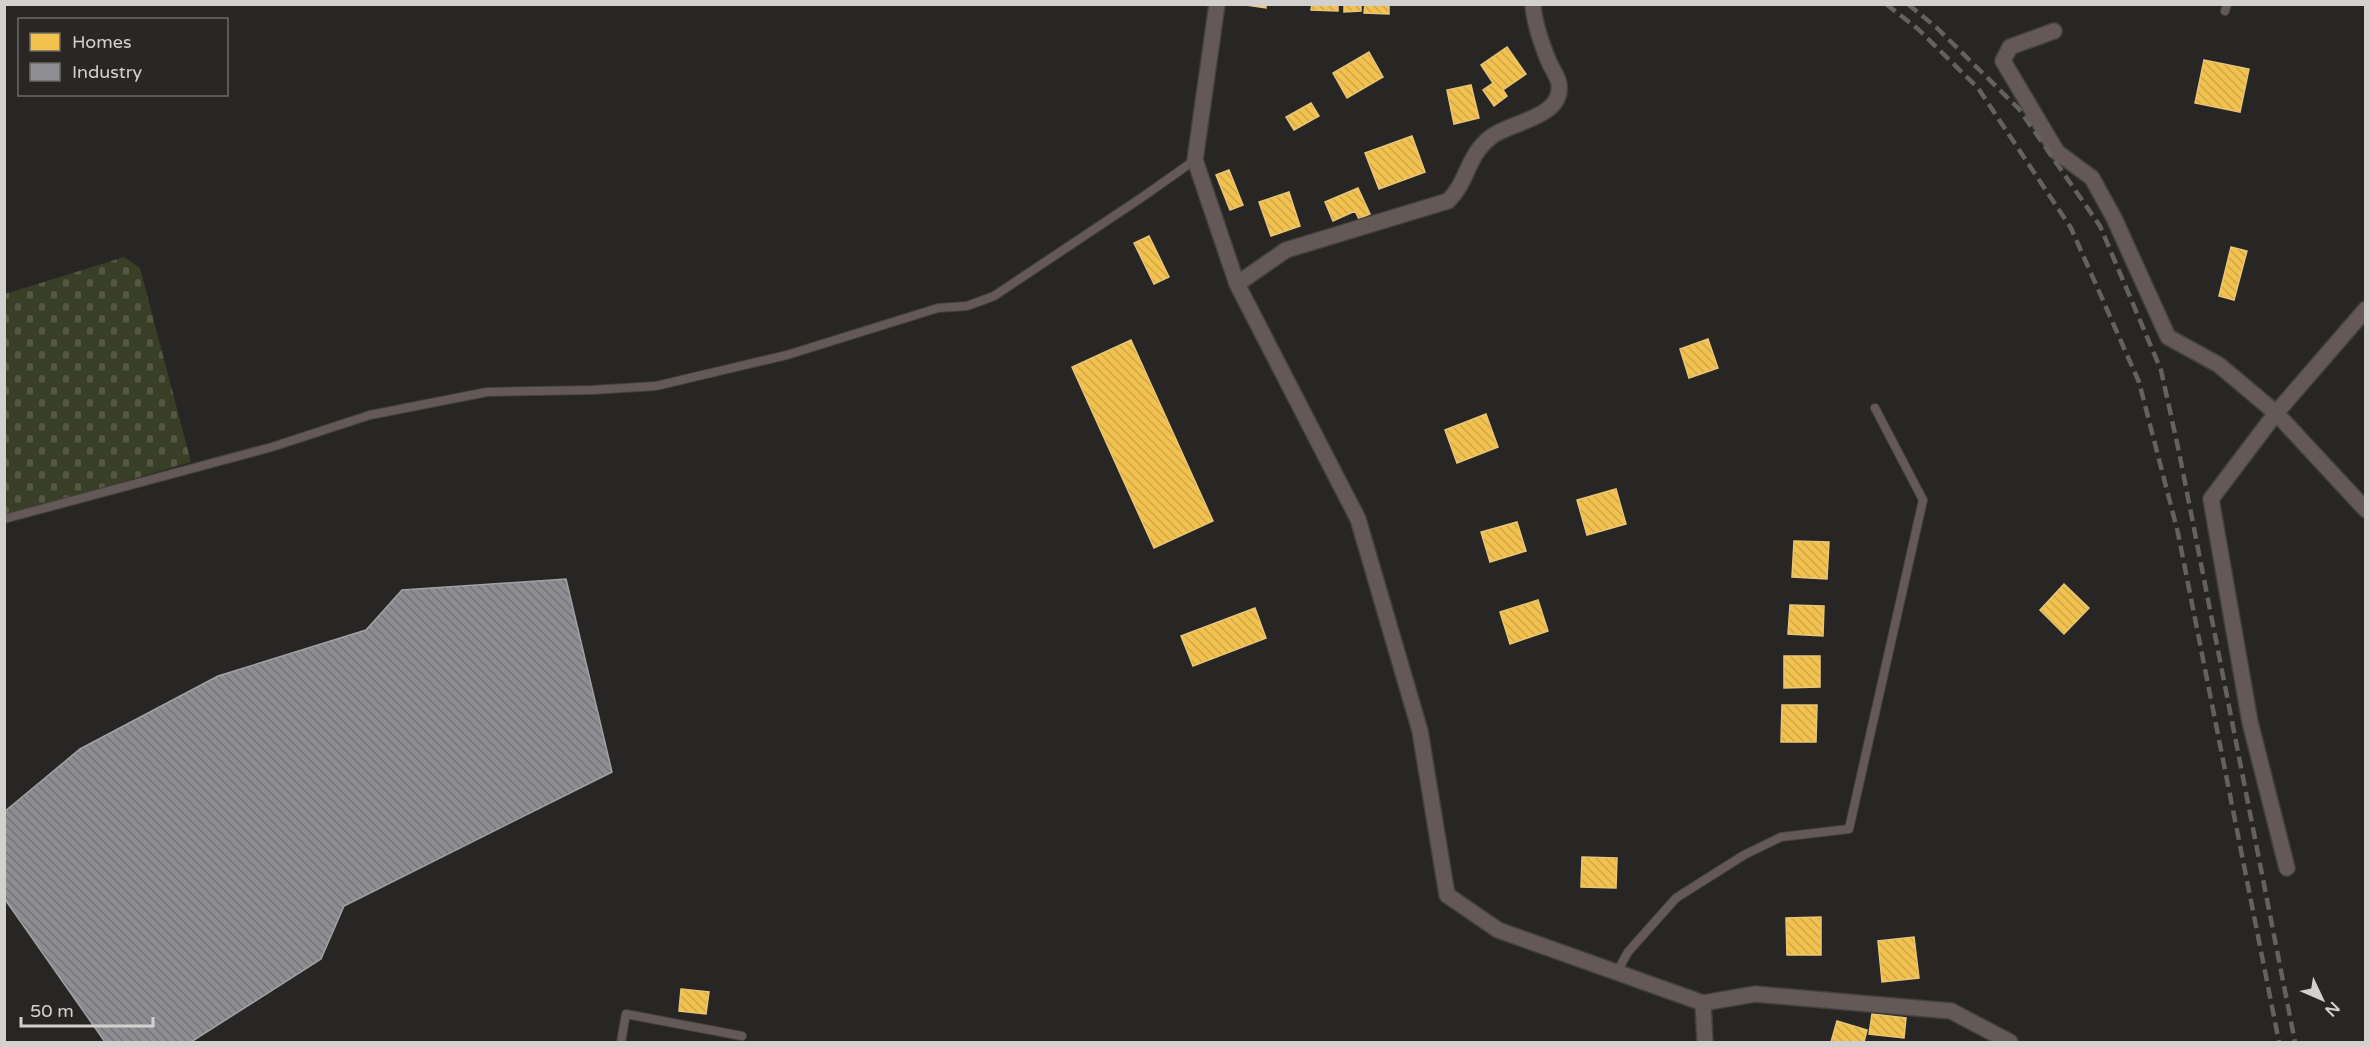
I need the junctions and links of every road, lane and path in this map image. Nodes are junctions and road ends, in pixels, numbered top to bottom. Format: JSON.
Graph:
{"nodes":[{"id":1,"x":1217,"y":4,"type":"edge"},
{"id":2,"x":1533,"y":4,"type":"edge"},
{"id":3,"x":2054,"y":31,"type":"dead end"},
{"id":4,"x":1195,"y":160,"type":"junction"},
{"id":5,"x":1237,"y":285,"type":"junction"},
{"id":6,"x":2366,"y":309,"type":"edge"},
{"id":7,"x":1875,"y":408,"type":"dead end"},
{"id":8,"x":2276,"y":413,"type":"junction"},
{"id":9,"x":2366,"y":510,"type":"edge"},
{"id":10,"x":4,"y":519,"type":"edge"},
{"id":11,"x":2287,"y":868,"type":"dead end"},
{"id":12,"x":1617,"y":972,"type":"junction"},
{"id":13,"x":1702,"y":1003,"type":"junction"},
{"id":14,"x":742,"y":1036,"type":"dead end"},
{"id":15,"x":621,"y":1042,"type":"edge"},
{"id":16,"x":1705,"y":1042,"type":"edge"},
{"id":17,"x":2010,"y":1042,"type":"edge"}],
"edges":[{"from":1,"to":4,"type":"street"},
{"from":2,"to":5,"type":"street"},
{"from":3,"to":8,"type":"street"},
{"from":4,"to":5,"type":"street"},
{"from":4,"to":10,"type":"lane"},
{"from":5,"to":12,"type":"street"},
{"from":6,"to":8,"type":"street"},
{"from":7,"to":12,"type":"lane"},
{"from":8,"to":9,"type":"street"},
{"from":8,"to":11,"type":"street"},
{"from":12,"to":13,"type":"street"},
{"from":13,"to":16,"type":"street"},
{"from":13,"to":17,"type":"street"},
{"from":14,"to":15,"type":"lane"}]}
